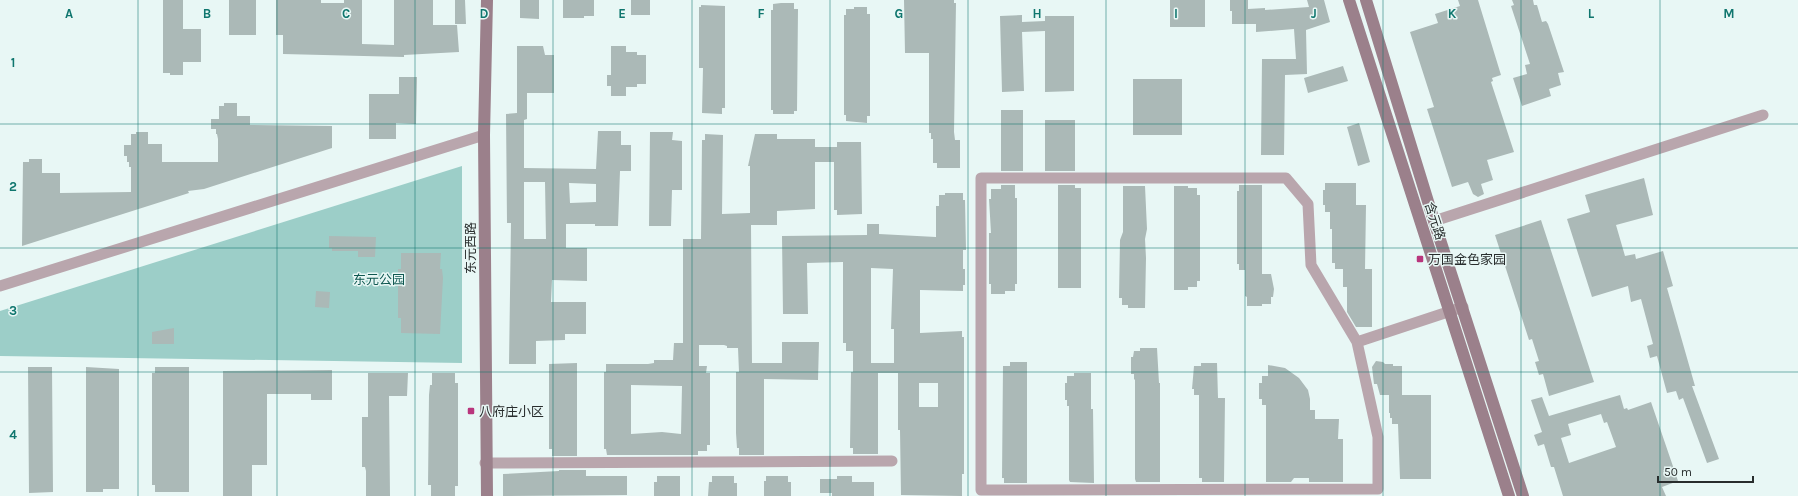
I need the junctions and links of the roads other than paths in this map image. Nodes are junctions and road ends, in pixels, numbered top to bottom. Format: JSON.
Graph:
{"nodes":[{"id":1,"x":487,"y":0,"type":"edge"},
{"id":2,"x":1349,"y":0,"type":"edge"},
{"id":3,"x":1366,"y":0,"type":"edge"},
{"id":4,"x":1762,"y":115,"type":"dead end"},
{"id":5,"x":484,"y":135,"type":"junction"},
{"id":6,"x":1434,"y":220,"type":"junction"},
{"id":7,"x":0,"y":286,"type":"edge"},
{"id":8,"x":1463,"y":307,"type":"junction"},
{"id":9,"x":1449,"y":311,"type":"junction"},
{"id":10,"x":1357,"y":342,"type":"junction"},
{"id":11,"x":892,"y":461,"type":"dead end"},
{"id":12,"x":485,"y":462,"type":"junction"},
{"id":13,"x":486,"y":496,"type":"edge"},
{"id":14,"x":1509,"y":496,"type":"edge"},
{"id":15,"x":1523,"y":496,"type":"edge"}],
"edges":[{"from":1,"to":5,"type":"main road","name":"东元西路"},
{"from":2,"to":9,"type":"main road","name":"含元路"},
{"from":3,"to":6,"type":"main road","name":"含元路"},
{"from":4,"to":6,"type":"street"},
{"from":5,"to":7,"type":"street"},
{"from":5,"to":12,"type":"main road","name":"东元西路"},
{"from":6,"to":8,"type":"main road","name":"含元路"},
{"from":8,"to":9,"type":"street"},
{"from":8,"to":15,"type":"main road","name":"含元路"},
{"from":9,"to":10,"type":"street"},
{"from":9,"to":14,"type":"main road","name":"含元路"},
{"from":10,"to":10,"type":"street"},
{"from":11,"to":12,"type":"street"},
{"from":12,"to":13,"type":"main road","name":"东元西路"}]}
